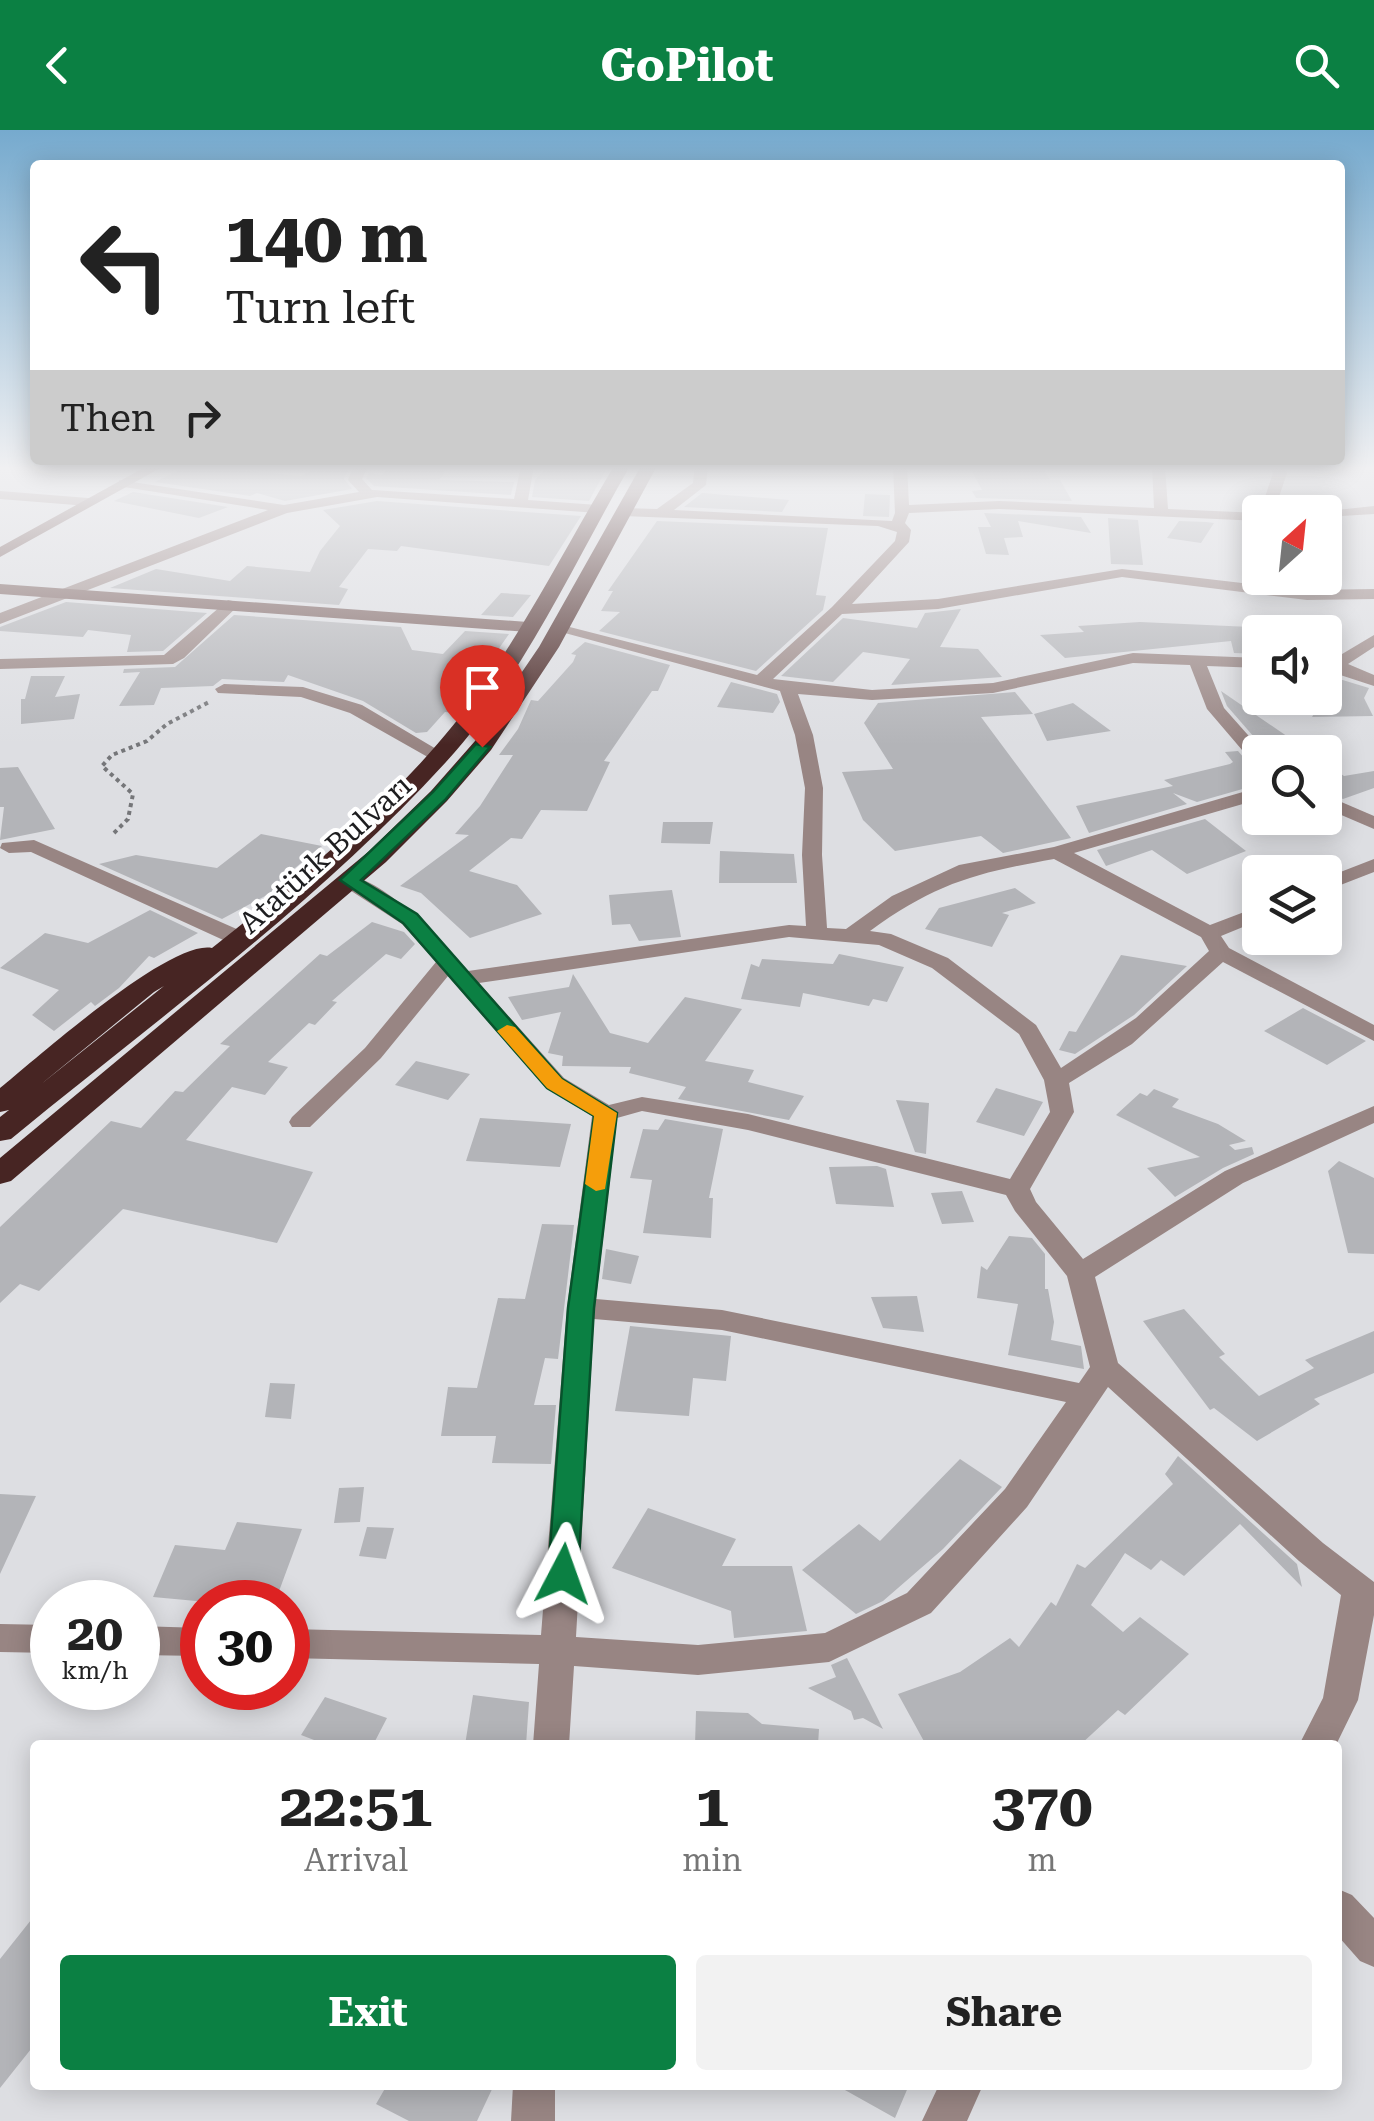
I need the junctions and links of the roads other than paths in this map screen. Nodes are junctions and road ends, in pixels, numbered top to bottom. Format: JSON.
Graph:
{"nodes":[{"id":1,"x":154,"y":559,"type":"edge"},
{"id":2,"x":568,"y":559,"type":"edge"},
{"id":3,"x":598,"y":559,"type":"edge"},
{"id":4,"x":886,"y":559,"type":"edge"},
{"id":5,"x":1242,"y":586,"type":"edge"},
{"id":6,"x":0,"y":588,"type":"edge"},
{"id":7,"x":66,"y":593,"type":"junction"},
{"id":8,"x":1342,"y":594,"type":"edge"},
{"id":9,"x":1374,"y":594,"type":"edge"},
{"id":10,"x":233,"y":603,"type":"junction"},
{"id":11,"x":838,"y":610,"type":"junction"},
{"id":12,"x":0,"y":620,"type":"edge"},
{"id":13,"x":528,"y":627,"type":"junction"},
{"id":14,"x":558,"y":629,"type":"junction"},
{"id":15,"x":1374,"y":640,"type":"edge"},
{"id":16,"x":1342,"y":659,"type":"edge"},
{"id":17,"x":1196,"y":660,"type":"junction"},
{"id":18,"x":1242,"y":662,"type":"edge"},
{"id":19,"x":0,"y":664,"type":"edge"},
{"id":20,"x":1342,"y":669,"type":"edge"},
{"id":21,"x":1374,"y":681,"type":"edge"},
{"id":22,"x":760,"y":682,"type":"junction"},
{"id":23,"x":787,"y":688,"type":"junction"},
{"id":24,"x":224,"y":689,"type":"dead end"},
{"id":25,"x":1242,"y":739,"type":"edge"},
{"id":26,"x":484,"y":745,"type":"junction"},
{"id":27,"x":445,"y":749,"type":"junction"},
{"id":28,"x":1242,"y":798,"type":"edge"},
{"id":29,"x":1342,"y":808,"type":"edge"},
{"id":30,"x":1374,"y":822,"type":"edge"},
{"id":31,"x":9,"y":847,"type":"dead end"},
{"id":32,"x":1057,"y":852,"type":"junction"},
{"id":33,"x":1374,"y":865,"type":"edge"},
{"id":34,"x":1342,"y":878,"type":"edge"},
{"id":35,"x":349,"y":880,"type":"junction"},
{"id":36,"x":1242,"y":924,"type":"edge"},
{"id":37,"x":817,"y":931,"type":"junction"},
{"id":38,"x":852,"y":935,"type":"junction"},
{"id":39,"x":240,"y":939,"type":"junction"},
{"id":40,"x":1215,"y":942,"type":"junction"},
{"id":41,"x":454,"y":971,"type":"junction"},
{"id":42,"x":1374,"y":1034,"type":"edge"},
{"id":43,"x":1056,"y":1080,"type":"junction"},
{"id":44,"x":0,"y":1104,"type":"edge"},
{"id":45,"x":605,"y":1113,"type":"junction"},
{"id":46,"x":1374,"y":1114,"type":"edge"},
{"id":47,"x":301,"y":1122,"type":"dead end"},
{"id":48,"x":0,"y":1132,"type":"edge"},
{"id":49,"x":0,"y":1174,"type":"edge"},
{"id":50,"x":1017,"y":1189,"type":"junction"},
{"id":51,"x":1080,"y":1274,"type":"junction"},
{"id":52,"x":581,"y":1308,"type":"junction"},
{"id":53,"x":1096,"y":1382,"type":"junction"},
{"id":54,"x":1366,"y":1595,"type":"edge"},
{"id":55,"x":0,"y":1638,"type":"edge"},
{"id":56,"x":30,"y":1639,"type":"edge"},
{"id":57,"x":310,"y":1644,"type":"edge"},
{"id":58,"x":558,"y":1650,"type":"junction"},
{"id":59,"x":552,"y":1740,"type":"edge"},
{"id":60,"x":1320,"y":1740,"type":"edge"},
{"id":61,"x":1342,"y":1912,"type":"edge"},
{"id":62,"x":1374,"y":1946,"type":"edge"},
{"id":63,"x":534,"y":2090,"type":"edge"},
{"id":64,"x":960,"y":2090,"type":"edge"},
{"id":65,"x":533,"y":2121,"type":"edge"},
{"id":66,"x":944,"y":2121,"type":"edge"}],
"edges":[{"from":1,"to":7,"type":"street"},
{"from":2,"to":13,"type":"highway","name":"Atatürk Bulvarı"},
{"from":3,"to":14,"type":"highway","name":"Atatürk Bulvarı"},
{"from":4,"to":11,"type":"street"},
{"from":5,"to":11,"type":"street"},
{"from":6,"to":7,"type":"street"},
{"from":7,"to":10,"type":"street"},
{"from":7,"to":12,"type":"street"},
{"from":8,"to":9,"type":"street"},
{"from":10,"to":13,"type":"street"},
{"from":10,"to":19,"type":"street"},
{"from":11,"to":22,"type":"street"},
{"from":13,"to":27,"type":"highway","name":"Atatürk Bulvarı"},
{"from":14,"to":22,"type":"street"},
{"from":14,"to":26,"type":"highway","name":"Atatürk Bulvarı"},
{"from":15,"to":16,"type":"street"},
{"from":17,"to":18,"type":"street"},
{"from":17,"to":23,"type":"street"},
{"from":17,"to":25,"type":"street"},
{"from":20,"to":21,"type":"street"},
{"from":22,"to":23,"type":"street"},
{"from":23,"to":37,"type":"street"},
{"from":24,"to":27,"type":"street"},
{"from":26,"to":27,"type":"highway"},
{"from":26,"to":35,"type":"highway","name":"Atatürk Bulvarı"},
{"from":27,"to":39,"type":"highway","name":"Atatürk Bulvarı"},
{"from":28,"to":32,"type":"street"},
{"from":29,"to":30,"type":"street"},
{"from":31,"to":39,"type":"street"},
{"from":32,"to":38,"type":"street"},
{"from":32,"to":40,"type":"street"},
{"from":33,"to":34,"type":"street"},
{"from":35,"to":41,"type":"street"},
{"from":35,"to":49,"type":"highway","name":"Atatürk Bulvarı"},
{"from":36,"to":40,"type":"street"},
{"from":37,"to":38,"type":"street"},
{"from":37,"to":41,"type":"street"},
{"from":38,"to":43,"type":"street"},
{"from":39,"to":44,"type":"highway"},
{"from":39,"to":48,"type":"highway","name":"Atatürk Bulvarı"},
{"from":40,"to":42,"type":"street"},
{"from":40,"to":43,"type":"street"},
{"from":41,"to":45,"type":"street"},
{"from":41,"to":47,"type":"street"},
{"from":43,"to":50,"type":"street"},
{"from":45,"to":50,"type":"street"},
{"from":45,"to":52,"type":"street"},
{"from":46,"to":51,"type":"street"},
{"from":50,"to":51,"type":"street"},
{"from":51,"to":53,"type":"street"},
{"from":52,"to":53,"type":"street"},
{"from":52,"to":58,"type":"street"},
{"from":53,"to":54,"type":"street"},
{"from":53,"to":58,"type":"street"},
{"from":54,"to":60,"type":"street"},
{"from":55,"to":56,"type":"street"},
{"from":57,"to":58,"type":"street"},
{"from":58,"to":59,"type":"street"},
{"from":61,"to":62,"type":"street"},
{"from":63,"to":65,"type":"street"},
{"from":64,"to":66,"type":"street"}]}
